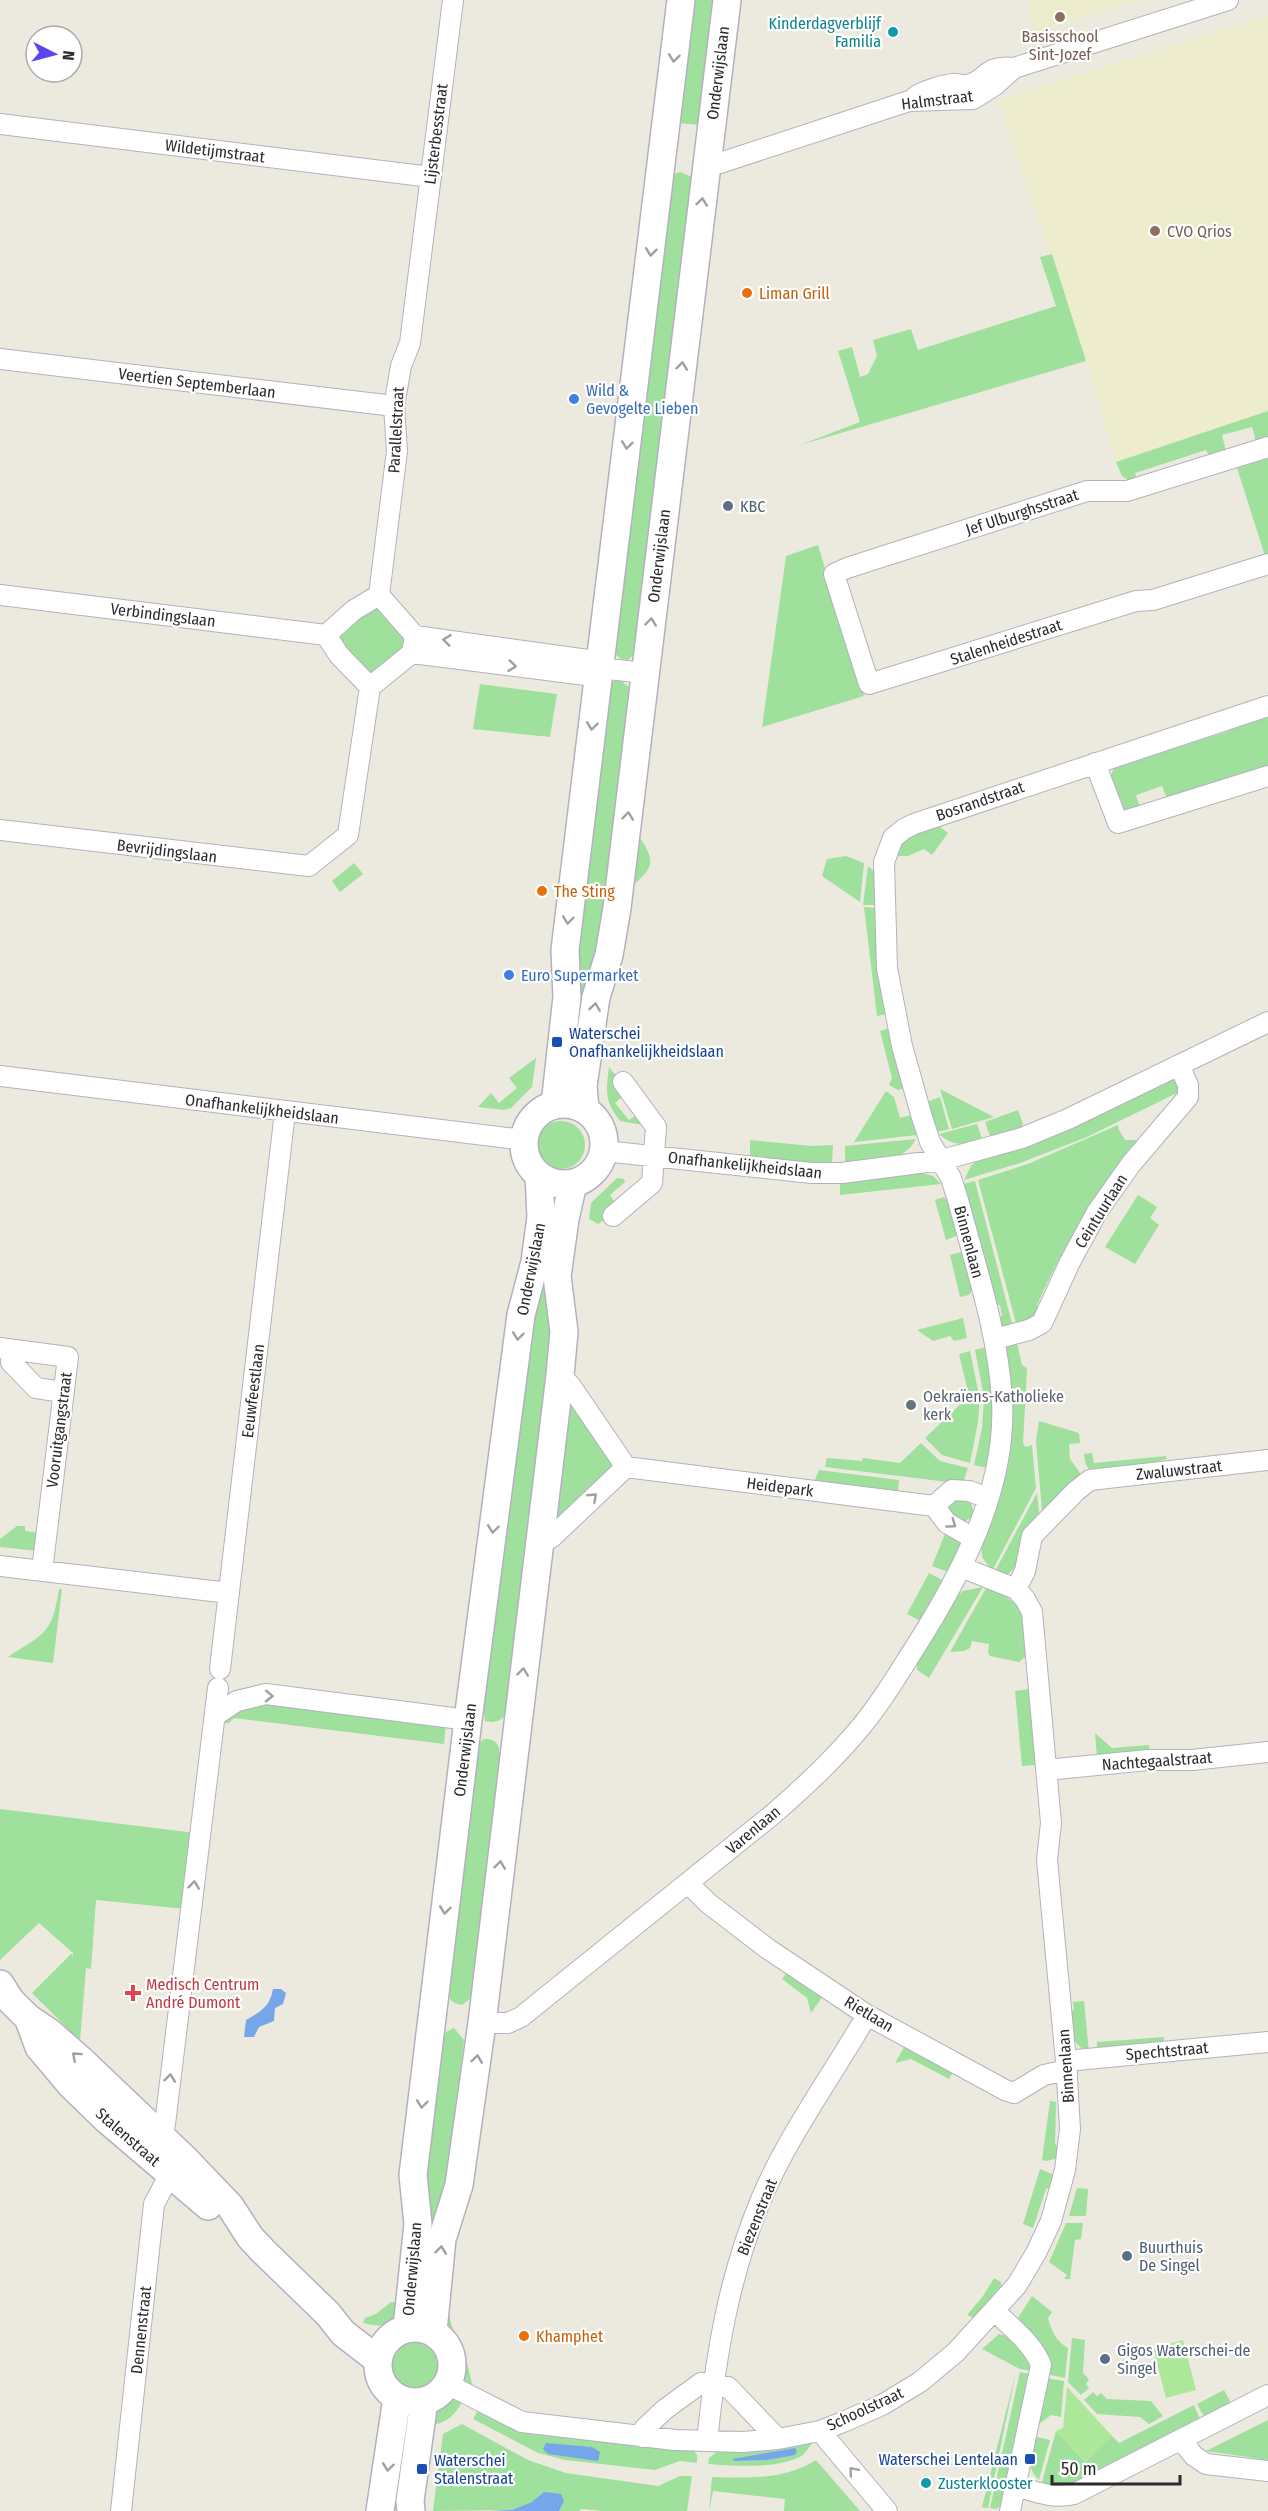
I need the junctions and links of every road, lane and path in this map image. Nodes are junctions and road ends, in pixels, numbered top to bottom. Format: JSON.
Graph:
{"nodes":[{"id":1,"x":453,"y":0,"type":"edge"},
{"id":2,"x":681,"y":0,"type":"edge"},
{"id":3,"x":727,"y":0,"type":"edge"},
{"id":4,"x":1228,"y":0,"type":"edge"},
{"id":5,"x":0,"y":124,"type":"edge"},
{"id":6,"x":707,"y":161,"type":"junction"},
{"id":7,"x":431,"y":177,"type":"junction"},
{"id":8,"x":421,"y":268,"type":"joint"},
{"id":9,"x":0,"y":359,"type":"edge"},
{"id":10,"x":394,"y":406,"type":"junction"},
{"id":11,"x":1268,"y":447,"type":"edge"},
{"id":12,"x":1268,"y":564,"type":"edge"},
{"id":13,"x":847,"y":568,"type":"joint"},
{"id":14,"x":0,"y":595,"type":"edge"},
{"id":15,"x":379,"y":595,"type":"junction"},
{"id":16,"x":326,"y":635,"type":"junction"},
{"id":17,"x":414,"y":645,"type":"junction"},
{"id":18,"x":599,"y":668,"type":"junction"},
{"id":19,"x":645,"y":673,"type":"junction"},
{"id":20,"x":370,"y":687,"type":"junction"},
{"id":21,"x":1268,"y":706,"type":"edge"},
{"id":22,"x":1095,"y":763,"type":"junction"},
{"id":23,"x":1268,"y":776,"type":"edge"},
{"id":24,"x":0,"y":830,"type":"edge"},
{"id":25,"x":884,"y":862,"type":"joint"},
{"id":26,"x":1268,"y":1022,"type":"edge"},
{"id":27,"x":1179,"y":1065,"type":"junction"},
{"id":28,"x":0,"y":1076,"type":"edge"},
{"id":29,"x":623,"y":1082,"type":"dead end"},
{"id":30,"x":555,"y":1104,"type":"junction"},
{"id":31,"x":585,"y":1109,"type":"junction"},
{"id":32,"x":285,"y":1112,"type":"junction"},
{"id":33,"x":524,"y":1140,"type":"junction"},
{"id":34,"x":604,"y":1151,"type":"junction"},
{"id":35,"x":655,"y":1156,"type":"junction"},
{"id":36,"x":942,"y":1160,"type":"junction"},
{"id":37,"x":539,"y":1175,"type":"junction"},
{"id":38,"x":573,"y":1183,"type":"junction"},
{"id":39,"x":612,"y":1216,"type":"dead end"},
{"id":40,"x":995,"y":1339,"type":"junction"},
{"id":41,"x":6,"y":1349,"type":"edge"},
{"id":42,"x":560,"y":1375,"type":"junction"},
{"id":43,"x":63,"y":1392,"type":"junction"},
{"id":44,"x":1268,"y":1460,"type":"edge"},
{"id":45,"x":626,"y":1467,"type":"junction"},
{"id":46,"x":988,"y":1498,"type":"junction"},
{"id":47,"x":934,"y":1506,"type":"junction"},
{"id":48,"x":973,"y":1538,"type":"junction"},
{"id":49,"x":538,"y":1545,"type":"junction"},
{"id":50,"x":0,"y":1566,"type":"edge"},
{"id":51,"x":961,"y":1567,"type":"junction"},
{"id":52,"x":42,"y":1570,"type":"junction"},
{"id":53,"x":1016,"y":1589,"type":"junction"},
{"id":54,"x":229,"y":1593,"type":"junction"},
{"id":55,"x":216,"y":1714,"type":"junction"},
{"id":56,"x":463,"y":1720,"type":"junction"},
{"id":57,"x":1268,"y":1752,"type":"edge"},
{"id":58,"x":1046,"y":1770,"type":"junction"},
{"id":59,"x":688,"y":1883,"type":"junction"},
{"id":60,"x":10,"y":2000,"type":"edge"},
{"id":61,"x":867,"y":2015,"type":"junction"},
{"id":62,"x":482,"y":2023,"type":"junction"},
{"id":63,"x":1268,"y":2042,"type":"edge"},
{"id":64,"x":1066,"y":2065,"type":"junction"},
{"id":65,"x":153,"y":2144,"type":"junction"},
{"id":66,"x":178,"y":2167,"type":"junction"},
{"id":67,"x":995,"y":2311,"type":"junction"},
{"id":68,"x":401,"y":2340,"type":"junction"},
{"id":69,"x":447,"y":2384,"type":"junction"},
{"id":70,"x":713,"y":2385,"type":"junction"},
{"id":71,"x":1268,"y":2395,"type":"edge"},
{"id":72,"x":397,"y":2398,"type":"junction"},
{"id":73,"x":424,"y":2401,"type":"junction"},
{"id":74,"x":819,"y":2431,"type":"junction"},
{"id":75,"x":643,"y":2437,"type":"junction"},
{"id":76,"x":778,"y":2439,"type":"junction"},
{"id":77,"x":1181,"y":2440,"type":"junction"},
{"id":78,"x":707,"y":2441,"type":"junction"},
{"id":79,"x":1268,"y":2471,"type":"edge"},
{"id":80,"x":1016,"y":2486,"type":"junction"},
{"id":81,"x":121,"y":2511,"type":"edge"},
{"id":82,"x":380,"y":2511,"type":"edge"},
{"id":83,"x":411,"y":2511,"type":"edge"},
{"id":84,"x":886,"y":2511,"type":"edge"},
{"id":85,"x":1010,"y":2511,"type":"edge"}],
"edges":[{"from":1,"to":7,"type":"street","name":"Lijsterbesstraat"},
{"from":2,"to":18,"type":"main road","one_way":true},
{"from":3,"to":6,"type":"main road","name":"Onderwijslaan"},
{"from":4,"to":6,"type":"street","name":"Halmstraat"},
{"from":5,"to":7,"type":"street","name":"Wildetijmstraat"},
{"from":19,"to":6,"type":"main road","name":"Onderwijslaan","one_way":true},
{"from":7,"to":8,"type":"street","name":"Lijsterbesstraat"},
{"from":8,"to":10,"type":"street","name":"Parallelstraat"},
{"from":9,"to":10,"type":"street","name":"Veertien Septemberlaan"},
{"from":10,"to":15,"type":"street","name":"Parallelstraat"},
{"from":11,"to":13,"type":"street","name":"Jef Ulburghsstraat"},
{"from":12,"to":13,"type":"street","name":"Stalenheidestraat"},
{"from":14,"to":16,"type":"street","name":"Verbindingslaan"},
{"from":15,"to":16,"type":"street"},
{"from":15,"to":17,"type":"street"},
{"from":16,"to":20,"type":"street"},
{"from":17,"to":18,"type":"street"},
{"from":17,"to":20,"type":"street"},
{"from":18,"to":19,"type":"street"},
{"from":18,"to":30,"type":"main road","one_way":true},
{"from":31,"to":19,"type":"main road","name":"Onderwijslaan","one_way":true},
{"from":20,"to":24,"type":"street","name":"Bevrijdingslaan"},
{"from":21,"to":22,"type":"street","name":"Bosrandstraat"},
{"from":22,"to":23,"type":"street"},
{"from":22,"to":25,"type":"street","name":"Bosrandstraat"},
{"from":25,"to":36,"type":"street","name":"Binnenlaan"},
{"from":26,"to":27,"type":"street"},
{"from":27,"to":36,"type":"street"},
{"from":27,"to":40,"type":"street","name":"Ceintuurlaan"},
{"from":28,"to":32,"type":"street","name":"Onafhankelijkheidslaan"},
{"from":29,"to":35,"type":"street","name":"Onafhankelijkheidslaan"},
{"from":30,"to":31,"type":"main road"},
{"from":30,"to":33,"type":"main road"},
{"from":31,"to":34,"type":"main road"},
{"from":32,"to":33,"type":"street","name":"Onafhankelijkheidslaan"},
{"from":32,"to":54,"type":"street","name":"Eeuwfeestlaan"},
{"from":33,"to":37,"type":"main road","name":"Onderwijslaan"},
{"from":34,"to":35,"type":"street","name":"Onafhankelijkheidslaan"},
{"from":34,"to":38,"type":"main road"},
{"from":35,"to":36,"type":"street","name":"Onafhankelijkheidslaan"},
{"from":35,"to":39,"type":"street","name":"Onafhankelijkheidslaan"},
{"from":36,"to":40,"type":"street","name":"Binnenlaan"},
{"from":37,"to":38,"type":"main road"},
{"from":37,"to":56,"type":"main road","name":"Onderwijslaan","one_way":true},
{"from":38,"to":42,"type":"main road","name":"Onderwijslaan"},
{"from":40,"to":46,"type":"street","name":"Binnenlaan"},
{"from":41,"to":43,"type":"street"},
{"from":41,"to":43,"type":"street","name":"Vooruitgangstraat"},
{"from":42,"to":45,"type":"street"},
{"from":42,"to":49,"type":"main road","name":"Onderwijslaan"},
{"from":43,"to":52,"type":"street","name":"Vooruitgangstraat"},
{"from":44,"to":53,"type":"street","name":"Zwaluwstraat"},
{"from":45,"to":47,"type":"street","name":"Heidepark"},
{"from":49,"to":45,"type":"street","one_way":true},
{"from":46,"to":47,"type":"street"},
{"from":46,"to":48,"type":"street","name":"Binnenlaan"},
{"from":47,"to":48,"type":"street","one_way":true},
{"from":48,"to":51,"type":"street","name":"Binnenlaan"},
{"from":62,"to":49,"type":"main road","name":"Onderwijslaan","one_way":true},
{"from":50,"to":52,"type":"street"},
{"from":51,"to":53,"type":"street"},
{"from":51,"to":59,"type":"street","name":"Varenlaan"},
{"from":52,"to":54,"type":"street"},
{"from":53,"to":58,"type":"street","name":"Binnenlaan"},
{"from":54,"to":55,"type":"street","name":"Eeuwfeestlaan"},
{"from":55,"to":56,"type":"street","one_way":true},
{"from":65,"to":55,"type":"street","name":"Eeuwfeestlaan","one_way":true},
{"from":56,"to":68,"type":"main road","name":"Onderwijslaan","one_way":true},
{"from":57,"to":58,"type":"street","name":"Nachtegaalstraat"},
{"from":58,"to":64,"type":"street","name":"Binnenlaan"},
{"from":59,"to":61,"type":"street","name":"Rietlaan"},
{"from":59,"to":62,"type":"street","name":"Varenlaan"},
{"from":60,"to":65,"type":"main road","name":"Stalenstraat"},
{"from":61,"to":64,"type":"street","name":"Rietlaan"},
{"from":61,"to":70,"type":"street","name":"Biezenstraat"},
{"from":68,"to":62,"type":"main road","name":"Onderwijslaan","one_way":true},
{"from":63,"to":64,"type":"street","name":"Spechtstraat"},
{"from":64,"to":67,"type":"street","name":"Binnenlaan"},
{"from":65,"to":66,"type":"main road","name":"Stalenstraat"},
{"from":66,"to":68,"type":"main road","name":"Stalenstraat"},
{"from":66,"to":81,"type":"street","name":"Dennenstraat"},
{"from":67,"to":74,"type":"street","name":"Schoolstraat"},
{"from":67,"to":80,"type":"street"},
{"from":68,"to":69,"type":"main road","name":"Onderwijslaan"},
{"from":68,"to":72,"type":"main road","name":"Onderwijslaan"},
{"from":69,"to":73,"type":"main road"},
{"from":69,"to":75,"type":"street","name":"Schoolstraat"},
{"from":70,"to":75,"type":"street"},
{"from":70,"to":76,"type":"street"},
{"from":70,"to":78,"type":"street","name":"Biezenstraat"},
{"from":71,"to":77,"type":"street"},
{"from":72,"to":73,"type":"main road"},
{"from":72,"to":82,"type":"main road","one_way":true},
{"from":73,"to":83,"type":"main road"},
{"from":74,"to":76,"type":"street","name":"Schoolstraat"},
{"from":84,"to":74,"type":"street","one_way":true},
{"from":75,"to":78,"type":"street","name":"Schoolstraat"},
{"from":76,"to":78,"type":"street","name":"Schoolstraat"},
{"from":77,"to":79,"type":"street"},
{"from":77,"to":80,"type":"street"},
{"from":80,"to":85,"type":"street"}]}
